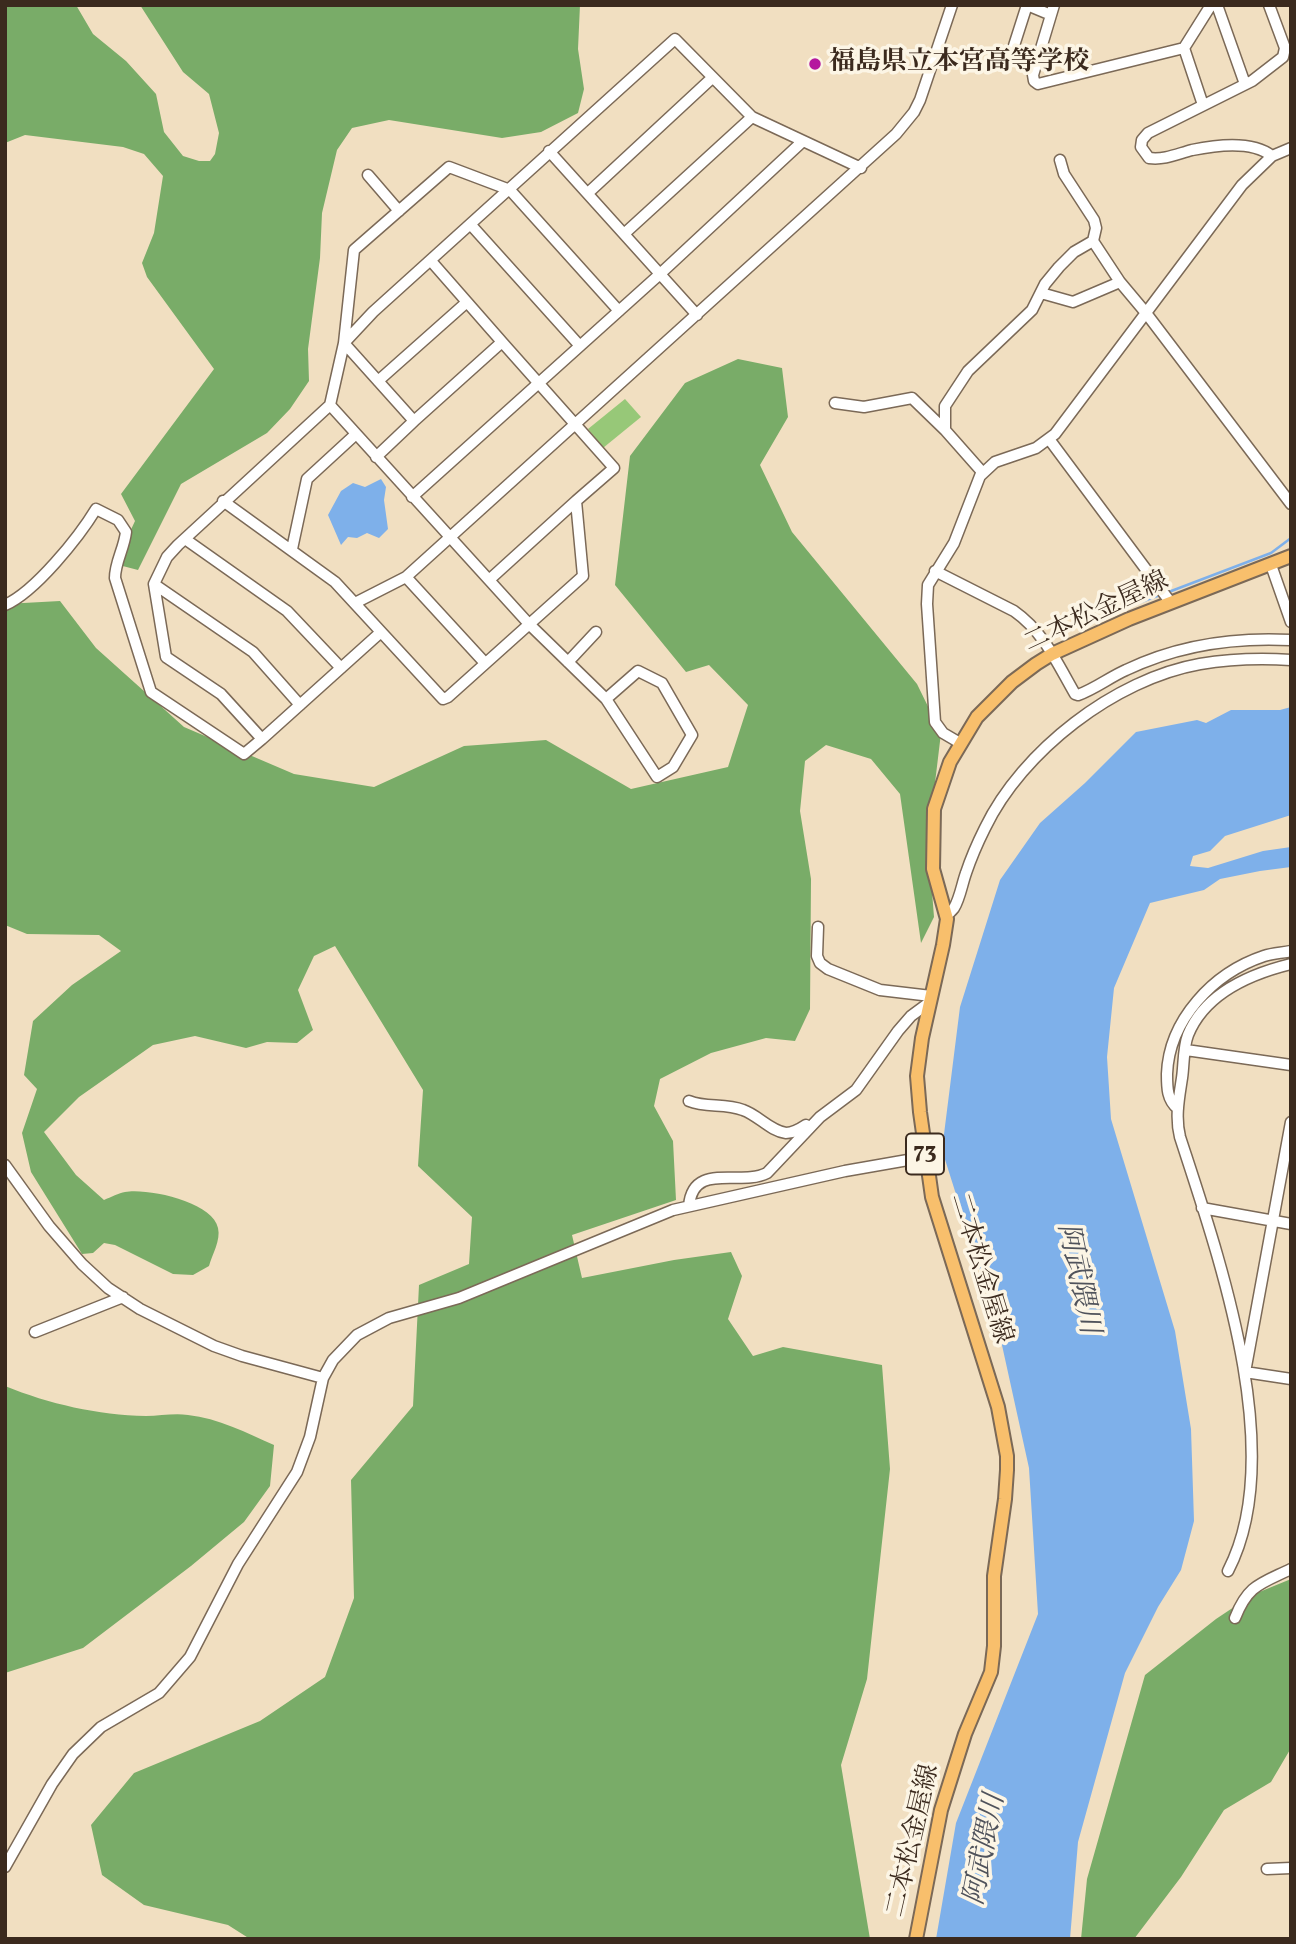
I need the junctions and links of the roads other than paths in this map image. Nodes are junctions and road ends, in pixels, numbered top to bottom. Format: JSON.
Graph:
{"nodes":[{"id":1,"x":952,"y":5,"type":"edge"},
{"id":2,"x":1027,"y":5,"type":"edge"},
{"id":3,"x":1211,"y":5,"type":"edge"},
{"id":4,"x":1217,"y":5,"type":"edge"},
{"id":5,"x":1269,"y":5,"type":"edge"},
{"id":6,"x":1052,"y":10,"type":"edge"},
{"id":7,"x":1184,"y":48,"type":"junction"},
{"id":8,"x":1011,"y":55,"type":"dead end"},
{"id":9,"x":712,"y":78,"type":"junction"},
{"id":10,"x":1245,"y":84,"type":"junction"},
{"id":11,"x":1203,"y":105,"type":"junction"},
{"id":12,"x":752,"y":117,"type":"junction"},
{"id":13,"x":803,"y":141,"type":"junction"},
{"id":14,"x":1291,"y":148,"type":"edge"},
{"id":15,"x":549,"y":151,"type":"junction"},
{"id":16,"x":1272,"y":156,"type":"junction"},
{"id":17,"x":1060,"y":160,"type":"dead end"},
{"id":18,"x":860,"y":168,"type":"junction"},
{"id":19,"x":368,"y":175,"type":"dead end"},
{"id":20,"x":510,"y":190,"type":"junction"},
{"id":21,"x":588,"y":193,"type":"junction"},
{"id":22,"x":399,"y":211,"type":"junction"},
{"id":23,"x":471,"y":225,"type":"junction"},
{"id":24,"x":624,"y":234,"type":"junction"},
{"id":25,"x":1093,"y":241,"type":"junction"},
{"id":26,"x":431,"y":261,"type":"junction"},
{"id":27,"x":660,"y":274,"type":"junction"},
{"id":28,"x":1120,"y":282,"type":"junction"},
{"id":29,"x":1041,"y":293,"type":"junction"},
{"id":30,"x":467,"y":302,"type":"junction"},
{"id":31,"x":619,"y":311,"type":"junction"},
{"id":32,"x":1146,"y":313,"type":"junction"},
{"id":33,"x":697,"y":316,"type":"junction"},
{"id":34,"x":502,"y":342,"type":"junction"},
{"id":35,"x":344,"y":343,"type":"junction"},
{"id":36,"x":580,"y":346,"type":"junction"},
{"id":37,"x":378,"y":381,"type":"junction"},
{"id":38,"x":539,"y":383,"type":"junction"},
{"id":39,"x":835,"y":403,"type":"dead end"},
{"id":40,"x":330,"y":405,"type":"junction"},
{"id":41,"x":414,"y":421,"type":"junction"},
{"id":42,"x":577,"y":425,"type":"junction"},
{"id":43,"x":945,"y":430,"type":"junction"},
{"id":44,"x":356,"y":434,"type":"junction"},
{"id":45,"x":1049,"y":439,"type":"junction"},
{"id":46,"x":376,"y":457,"type":"junction"},
{"id":47,"x":983,"y":473,"type":"junction"},
{"id":48,"x":412,"y":497,"type":"junction"},
{"id":49,"x":223,"y":501,"type":"junction"},
{"id":50,"x":576,"y":501,"type":"junction"},
{"id":51,"x":1291,"y":504,"type":"edge"},
{"id":52,"x":451,"y":538,"type":"junction"},
{"id":53,"x":185,"y":539,"type":"junction"},
{"id":54,"x":292,"y":550,"type":"junction"},
{"id":55,"x":1291,"y":556,"type":"edge"},
{"id":56,"x":1270,"y":565,"type":"junction"},
{"id":57,"x":934,"y":571,"type":"junction"},
{"id":58,"x":406,"y":577,"type":"junction"},
{"id":59,"x":489,"y":580,"type":"junction"},
{"id":60,"x":154,"y":584,"type":"junction"},
{"id":61,"x":1166,"y":598,"type":"junction"},
{"id":62,"x":355,"y":603,"type":"junction"},
{"id":63,"x":5,"y":606,"type":"edge"},
{"id":64,"x":1291,"y":622,"type":"edge"},
{"id":65,"x":529,"y":624,"type":"junction"},
{"id":66,"x":381,"y":632,"type":"junction"},
{"id":67,"x":596,"y":632,"type":"dead end"},
{"id":68,"x":1291,"y":640,"type":"edge"},
{"id":69,"x":1052,"y":654,"type":"junction"},
{"id":70,"x":1291,"y":660,"type":"edge"},
{"id":71,"x":568,"y":662,"type":"junction"},
{"id":72,"x":485,"y":663,"type":"junction"},
{"id":73,"x":341,"y":668,"type":"junction"},
{"id":74,"x":606,"y":699,"type":"junction"},
{"id":75,"x":300,"y":705,"type":"junction"},
{"id":76,"x":262,"y":739,"type":"junction"},
{"id":77,"x":960,"y":743,"type":"junction"},
{"id":78,"x":946,"y":915,"type":"junction"},
{"id":79,"x":818,"y":927,"type":"dead end"},
{"id":80,"x":1291,"y":951,"type":"edge"},
{"id":81,"x":1291,"y":964,"type":"edge"},
{"id":82,"x":930,"y":999,"type":"junction"},
{"id":83,"x":1186,"y":1051,"type":"junction"},
{"id":84,"x":1291,"y":1065,"type":"edge"},
{"id":85,"x":689,"y":1101,"type":"dead end"},
{"id":86,"x":1178,"y":1109,"type":"junction"},
{"id":87,"x":816,"y":1121,"type":"junction"},
{"id":88,"x":1291,"y":1122,"type":"edge"},
{"id":89,"x":925,"y":1157,"type":"junction"},
{"id":90,"x":5,"y":1165,"type":"edge"},
{"id":91,"x":689,"y":1206,"type":"junction"},
{"id":92,"x":1202,"y":1208,"type":"junction"},
{"id":93,"x":1272,"y":1220,"type":"junction"},
{"id":94,"x":1291,"y":1224,"type":"edge"},
{"id":95,"x":123,"y":1297,"type":"junction"},
{"id":96,"x":35,"y":1332,"type":"dead end"},
{"id":97,"x":1245,"y":1372,"type":"junction"},
{"id":98,"x":323,"y":1378,"type":"junction"},
{"id":99,"x":1291,"y":1379,"type":"edge"},
{"id":100,"x":1291,"y":1569,"type":"edge"},
{"id":101,"x":1228,"y":1571,"type":"dead end"},
{"id":102,"x":1235,"y":1618,"type":"dead end"},
{"id":103,"x":5,"y":1867,"type":"edge"},
{"id":104,"x":1291,"y":1867,"type":"edge"},
{"id":105,"x":1267,"y":1869,"type":"dead end"},
{"id":106,"x":916,"y":1939,"type":"edge"}],
"edges":[{"from":1,"to":18,"type":"street"},
{"from":2,"to":6,"type":"street"},
{"from":2,"to":8,"type":"street"},
{"from":3,"to":7,"type":"street"},
{"from":4,"to":10,"type":"street"},
{"from":5,"to":10,"type":"street"},
{"from":6,"to":7,"type":"street"},
{"from":7,"to":11,"type":"street"},
{"from":9,"to":12,"type":"street"},
{"from":9,"to":15,"type":"street"},
{"from":9,"to":21,"type":"street"},
{"from":10,"to":11,"type":"street"},
{"from":11,"to":16,"type":"street"},
{"from":12,"to":13,"type":"street"},
{"from":12,"to":24,"type":"street"},
{"from":13,"to":18,"type":"street"},
{"from":13,"to":27,"type":"street"},
{"from":14,"to":16,"type":"street"},
{"from":15,"to":20,"type":"street"},
{"from":15,"to":21,"type":"street"},
{"from":16,"to":32,"type":"street"},
{"from":17,"to":25,"type":"street"},
{"from":18,"to":33,"type":"street"},
{"from":19,"to":22,"type":"street"},
{"from":20,"to":22,"type":"street"},
{"from":20,"to":23,"type":"street"},
{"from":20,"to":31,"type":"street"},
{"from":21,"to":24,"type":"street"},
{"from":22,"to":35,"type":"street"},
{"from":23,"to":26,"type":"street"},
{"from":23,"to":36,"type":"street"},
{"from":24,"to":27,"type":"street"},
{"from":25,"to":28,"type":"street"},
{"from":25,"to":29,"type":"street"},
{"from":26,"to":30,"type":"street"},
{"from":26,"to":35,"type":"street"},
{"from":27,"to":31,"type":"street"},
{"from":27,"to":33,"type":"street"},
{"from":28,"to":29,"type":"street"},
{"from":28,"to":32,"type":"street"},
{"from":29,"to":43,"type":"street"},
{"from":30,"to":34,"type":"street"},
{"from":30,"to":37,"type":"street"},
{"from":31,"to":36,"type":"street"},
{"from":32,"to":45,"type":"street"},
{"from":32,"to":51,"type":"street"},
{"from":33,"to":42,"type":"street"},
{"from":34,"to":38,"type":"street"},
{"from":34,"to":41,"type":"street"},
{"from":35,"to":37,"type":"street"},
{"from":35,"to":40,"type":"street"},
{"from":36,"to":38,"type":"street"},
{"from":37,"to":41,"type":"street"},
{"from":38,"to":42,"type":"street"},
{"from":38,"to":48,"type":"street"},
{"from":39,"to":43,"type":"street"},
{"from":40,"to":44,"type":"street"},
{"from":40,"to":49,"type":"street"},
{"from":41,"to":46,"type":"street"},
{"from":42,"to":50,"type":"street"},
{"from":42,"to":52,"type":"street"},
{"from":43,"to":47,"type":"street"},
{"from":44,"to":46,"type":"street"},
{"from":44,"to":54,"type":"street"},
{"from":45,"to":47,"type":"street"},
{"from":45,"to":61,"type":"street"},
{"from":46,"to":48,"type":"street"},
{"from":47,"to":57,"type":"street"},
{"from":48,"to":52,"type":"street"},
{"from":49,"to":53,"type":"street"},
{"from":49,"to":54,"type":"street"},
{"from":50,"to":59,"type":"street"},
{"from":50,"to":65,"type":"street"},
{"from":52,"to":58,"type":"street"},
{"from":52,"to":59,"type":"street"},
{"from":53,"to":60,"type":"street"},
{"from":53,"to":73,"type":"street"},
{"from":54,"to":62,"type":"street"},
{"from":55,"to":56,"type":"main road","name":"二本松金屋線","number":"73"},
{"from":56,"to":61,"type":"main road","name":"二本松金屋線","number":"73"},
{"from":56,"to":64,"type":"street"},
{"from":57,"to":69,"type":"street"},
{"from":57,"to":77,"type":"street"},
{"from":58,"to":62,"type":"street"},
{"from":58,"to":72,"type":"street"},
{"from":59,"to":65,"type":"street"},
{"from":60,"to":75,"type":"street"},
{"from":60,"to":76,"type":"street"},
{"from":61,"to":69,"type":"main road","name":"二本松金屋線","number":"73"},
{"from":62,"to":66,"type":"street"},
{"from":63,"to":76,"type":"street"},
{"from":65,"to":71,"type":"street"},
{"from":65,"to":72,"type":"street"},
{"from":66,"to":72,"type":"street"},
{"from":66,"to":73,"type":"street"},
{"from":67,"to":71,"type":"street"},
{"from":68,"to":69,"type":"street"},
{"from":69,"to":77,"type":"main road","name":"二本松金屋線","number":"73"},
{"from":70,"to":78,"type":"street"},
{"from":71,"to":74,"type":"street"},
{"from":73,"to":75,"type":"street"},
{"from":74,"to":74,"type":"street"},
{"from":75,"to":76,"type":"street"},
{"from":77,"to":78,"type":"main road","name":"二本松金屋線","number":"73"},
{"from":78,"to":82,"type":"main road","name":"二本松金屋線","number":"73"},
{"from":79,"to":82,"type":"street"},
{"from":80,"to":86,"type":"street"},
{"from":81,"to":83,"type":"street"},
{"from":82,"to":87,"type":"street"},
{"from":82,"to":89,"type":"main road","name":"二本松金屋線","number":"73"},
{"from":83,"to":84,"type":"street"},
{"from":83,"to":86,"type":"street"},
{"from":85,"to":87,"type":"street"},
{"from":86,"to":92,"type":"street"},
{"from":87,"to":91,"type":"street"},
{"from":88,"to":93,"type":"street"},
{"from":89,"to":91,"type":"street"},
{"from":89,"to":106,"type":"main road","name":"二本松金屋線","number":"73"},
{"from":90,"to":95,"type":"street"},
{"from":91,"to":98,"type":"street"},
{"from":92,"to":93,"type":"street"},
{"from":92,"to":97,"type":"street"},
{"from":93,"to":94,"type":"street"},
{"from":93,"to":97,"type":"street"},
{"from":95,"to":96,"type":"street"},
{"from":95,"to":98,"type":"street"},
{"from":97,"to":99,"type":"street"},
{"from":97,"to":101,"type":"street"},
{"from":98,"to":103,"type":"street"},
{"from":100,"to":102,"type":"street"},
{"from":104,"to":105,"type":"street"}]}
